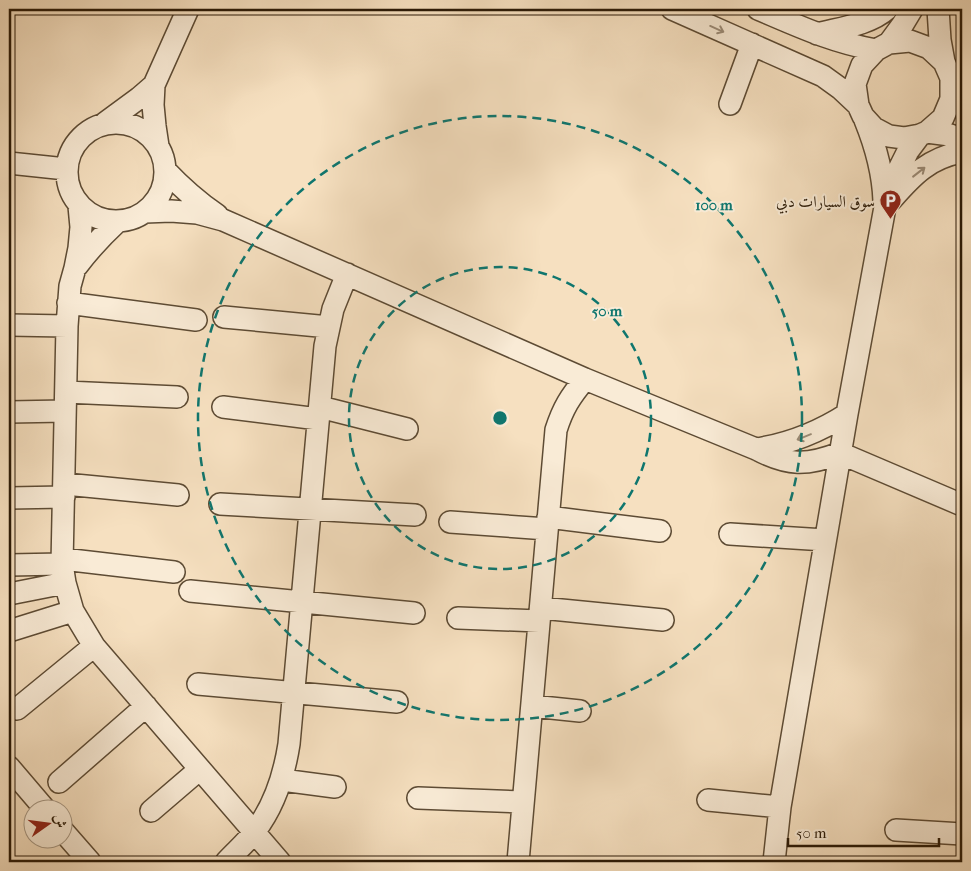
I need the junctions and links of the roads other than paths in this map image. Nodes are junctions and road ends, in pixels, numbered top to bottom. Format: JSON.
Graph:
{"nodes":[{"id":1,"x":188,"y":9,"type":"edge"},
{"id":2,"x":672,"y":9,"type":"edge"},
{"id":3,"x":758,"y":9,"type":"edge"},
{"id":4,"x":887,"y":9,"type":"edge"},
{"id":5,"x":912,"y":9,"type":"edge"},
{"id":6,"x":938,"y":9,"type":"edge"},
{"id":7,"x":816,"y":34,"type":"junction"},
{"id":8,"x":752,"y":44,"type":"junction"},
{"id":9,"x":882,"y":46,"type":"junction"},
{"id":10,"x":952,"y":76,"type":"edge"},
{"id":11,"x":154,"y":84,"type":"junction"},
{"id":12,"x":730,"y":104,"type":"dead end"},
{"id":13,"x":860,"y":110,"type":"junction"},
{"id":14,"x":105,"y":123,"type":"junction"},
{"id":15,"x":924,"y":134,"type":"junction"},
{"id":16,"x":962,"y":139,"type":"edge"},
{"id":17,"x":158,"y":146,"type":"junction"},
{"id":18,"x":962,"y":152,"type":"edge"},
{"id":19,"x":9,"y":162,"type":"edge"},
{"id":20,"x":66,"y":169,"type":"junction"},
{"id":21,"x":165,"y":170,"type":"junction"},
{"id":22,"x":80,"y":206,"type":"junction"},
{"id":23,"x":885,"y":207,"type":"junction"},
{"id":24,"x":145,"y":212,"type":"junction"},
{"id":25,"x":223,"y":220,"type":"junction"},
{"id":26,"x":117,"y":222,"type":"junction"},
{"id":27,"x":75,"y":268,"type":"junction"},
{"id":28,"x":347,"y":274,"type":"junction"},
{"id":29,"x":68,"y":303,"type":"junction"},
{"id":30,"x":224,"y":317,"type":"dead end"},
{"id":31,"x":196,"y":320,"type":"dead end"},
{"id":32,"x":9,"y":325,"type":"edge"},
{"id":33,"x":67,"y":326,"type":"junction"},
{"id":34,"x":329,"y":327,"type":"junction"},
{"id":35,"x":585,"y":379,"type":"junction"},
{"id":36,"x":177,"y":397,"type":"dead end"},
{"id":37,"x":66,"y":401,"type":"junction"},
{"id":38,"x":223,"y":407,"type":"dead end"},
{"id":39,"x":9,"y":412,"type":"edge"},
{"id":40,"x":319,"y":413,"type":"junction"},
{"id":41,"x":847,"y":414,"type":"junction"},
{"id":42,"x":407,"y":429,"type":"dead end"},
{"id":43,"x":756,"y":450,"type":"junction"},
{"id":44,"x":840,"y":453,"type":"junction"},
{"id":45,"x":64,"y":491,"type":"junction"},
{"id":46,"x":178,"y":495,"type":"dead end"},
{"id":47,"x":9,"y":498,"type":"edge"},
{"id":48,"x":220,"y":504,"type":"dead end"},
{"id":49,"x":962,"y":505,"type":"edge"},
{"id":50,"x":310,"y":509,"type":"junction"},
{"id":51,"x":415,"y":515,"type":"dead end"},
{"id":52,"x":450,"y":522,"type":"dead end"},
{"id":53,"x":548,"y":523,"type":"junction"},
{"id":54,"x":660,"y":531,"type":"dead end"},
{"id":55,"x":730,"y":534,"type":"dead end"},
{"id":56,"x":825,"y":540,"type":"junction"},
{"id":57,"x":9,"y":565,"type":"edge"},
{"id":58,"x":63,"y":569,"type":"junction"},
{"id":59,"x":174,"y":572,"type":"dead end"},
{"id":60,"x":190,"y":591,"type":"dead end"},
{"id":61,"x":9,"y":594,"type":"edge"},
{"id":62,"x":302,"y":602,"type":"junction"},
{"id":63,"x":73,"y":611,"type":"junction"},
{"id":64,"x":414,"y":613,"type":"dead end"},
{"id":65,"x":540,"y":614,"type":"junction"},
{"id":66,"x":458,"y":618,"type":"dead end"},
{"id":67,"x":663,"y":620,"type":"dead end"},
{"id":68,"x":9,"y":631,"type":"edge"},
{"id":69,"x":94,"y":646,"type":"junction"},
{"id":70,"x":198,"y":684,"type":"dead end"},
{"id":71,"x":293,"y":692,"type":"junction"},
{"id":72,"x":397,"y":702,"type":"dead end"},
{"id":73,"x":146,"y":706,"type":"junction"},
{"id":74,"x":532,"y":706,"type":"junction"},
{"id":75,"x":17,"y":709,"type":"dead end"},
{"id":76,"x":580,"y":711,"type":"dead end"},
{"id":77,"x":9,"y":767,"type":"edge"},
{"id":78,"x":200,"y":770,"type":"junction"},
{"id":79,"x":282,"y":780,"type":"junction"},
{"id":80,"x":59,"y":782,"type":"dead end"},
{"id":81,"x":335,"y":787,"type":"dead end"},
{"id":82,"x":35,"y":798,"type":"edge"},
{"id":83,"x":418,"y":798,"type":"dead end"},
{"id":84,"x":708,"y":800,"type":"dead end"},
{"id":85,"x":524,"y":802,"type":"junction"},
{"id":86,"x":780,"y":807,"type":"junction"},
{"id":87,"x":151,"y":811,"type":"dead end"},
{"id":88,"x":896,"y":830,"type":"dead end"},
{"id":89,"x":254,"y":833,"type":"junction"},
{"id":90,"x":962,"y":834,"type":"edge"},
{"id":91,"x":72,"y":841,"type":"edge"},
{"id":92,"x":90,"y":862,"type":"edge"},
{"id":93,"x":226,"y":862,"type":"edge"},
{"id":94,"x":280,"y":862,"type":"edge"},
{"id":95,"x":518,"y":862,"type":"edge"},
{"id":96,"x":774,"y":862,"type":"edge"}],
"edges":[{"from":1,"to":11,"type":"street"},
{"from":2,"to":8,"type":"street","one_way":true},
{"from":3,"to":7,"type":"street"},
{"from":4,"to":7,"type":"street"},
{"from":5,"to":9,"type":"street"},
{"from":6,"to":10,"type":"street"},
{"from":7,"to":9,"type":"street"},
{"from":8,"to":12,"type":"street"},
{"from":8,"to":13,"type":"street"},
{"from":9,"to":10,"type":"street"},
{"from":9,"to":13,"type":"street"},
{"from":10,"to":15,"type":"street"},
{"from":11,"to":14,"type":"street"},
{"from":11,"to":17,"type":"street"},
{"from":13,"to":15,"type":"street"},
{"from":13,"to":23,"type":"street"},
{"from":14,"to":17,"type":"street"},
{"from":14,"to":20,"type":"street"},
{"from":15,"to":16,"type":"street"},
{"from":15,"to":23,"type":"street"},
{"from":17,"to":21,"type":"street"},
{"from":23,"to":18,"type":"street","one_way":true},
{"from":19,"to":20,"type":"street"},
{"from":20,"to":22,"type":"street"},
{"from":21,"to":24,"type":"street"},
{"from":21,"to":25,"type":"street"},
{"from":22,"to":26,"type":"street"},
{"from":22,"to":27,"type":"street"},
{"from":23,"to":41,"type":"street"},
{"from":24,"to":25,"type":"street"},
{"from":24,"to":26,"type":"street"},
{"from":25,"to":28,"type":"street"},
{"from":26,"to":27,"type":"street"},
{"from":27,"to":29,"type":"street"},
{"from":28,"to":34,"type":"street"},
{"from":28,"to":35,"type":"street"},
{"from":29,"to":31,"type":"street"},
{"from":29,"to":33,"type":"street"},
{"from":30,"to":34,"type":"street"},
{"from":32,"to":33,"type":"street"},
{"from":33,"to":37,"type":"street"},
{"from":34,"to":40,"type":"street"},
{"from":35,"to":43,"type":"street"},
{"from":35,"to":53,"type":"street"},
{"from":36,"to":37,"type":"street"},
{"from":37,"to":39,"type":"street"},
{"from":37,"to":45,"type":"street"},
{"from":38,"to":40,"type":"street"},
{"from":40,"to":42,"type":"street"},
{"from":40,"to":50,"type":"street"},
{"from":41,"to":43,"type":"street","one_way":true},
{"from":41,"to":44,"type":"street"},
{"from":43,"to":44,"type":"street"},
{"from":44,"to":49,"type":"street"},
{"from":44,"to":56,"type":"street"},
{"from":45,"to":46,"type":"street"},
{"from":45,"to":47,"type":"street"},
{"from":45,"to":58,"type":"street"},
{"from":48,"to":50,"type":"street"},
{"from":50,"to":51,"type":"street"},
{"from":50,"to":62,"type":"street"},
{"from":52,"to":53,"type":"street"},
{"from":53,"to":54,"type":"street"},
{"from":53,"to":65,"type":"street"},
{"from":55,"to":56,"type":"street"},
{"from":56,"to":86,"type":"street"},
{"from":57,"to":58,"type":"street"},
{"from":58,"to":59,"type":"street"},
{"from":58,"to":61,"type":"street"},
{"from":58,"to":63,"type":"street"},
{"from":60,"to":62,"type":"street"},
{"from":62,"to":64,"type":"street"},
{"from":62,"to":71,"type":"street"},
{"from":63,"to":68,"type":"street"},
{"from":63,"to":69,"type":"street"},
{"from":65,"to":66,"type":"street"},
{"from":65,"to":67,"type":"street"},
{"from":65,"to":74,"type":"street"},
{"from":69,"to":73,"type":"street"},
{"from":69,"to":75,"type":"street"},
{"from":70,"to":71,"type":"street"},
{"from":71,"to":72,"type":"street"},
{"from":71,"to":79,"type":"street"},
{"from":73,"to":78,"type":"street"},
{"from":73,"to":80,"type":"street"},
{"from":74,"to":76,"type":"street"},
{"from":74,"to":85,"type":"street"},
{"from":77,"to":82,"type":"street"},
{"from":78,"to":87,"type":"street"},
{"from":78,"to":89,"type":"street"},
{"from":79,"to":81,"type":"street"},
{"from":79,"to":89,"type":"street"},
{"from":83,"to":85,"type":"street"},
{"from":84,"to":86,"type":"street"},
{"from":85,"to":95,"type":"street"},
{"from":86,"to":96,"type":"street"},
{"from":88,"to":90,"type":"street"},
{"from":89,"to":93,"type":"street"},
{"from":89,"to":94,"type":"street"},
{"from":91,"to":92,"type":"street"}]}
